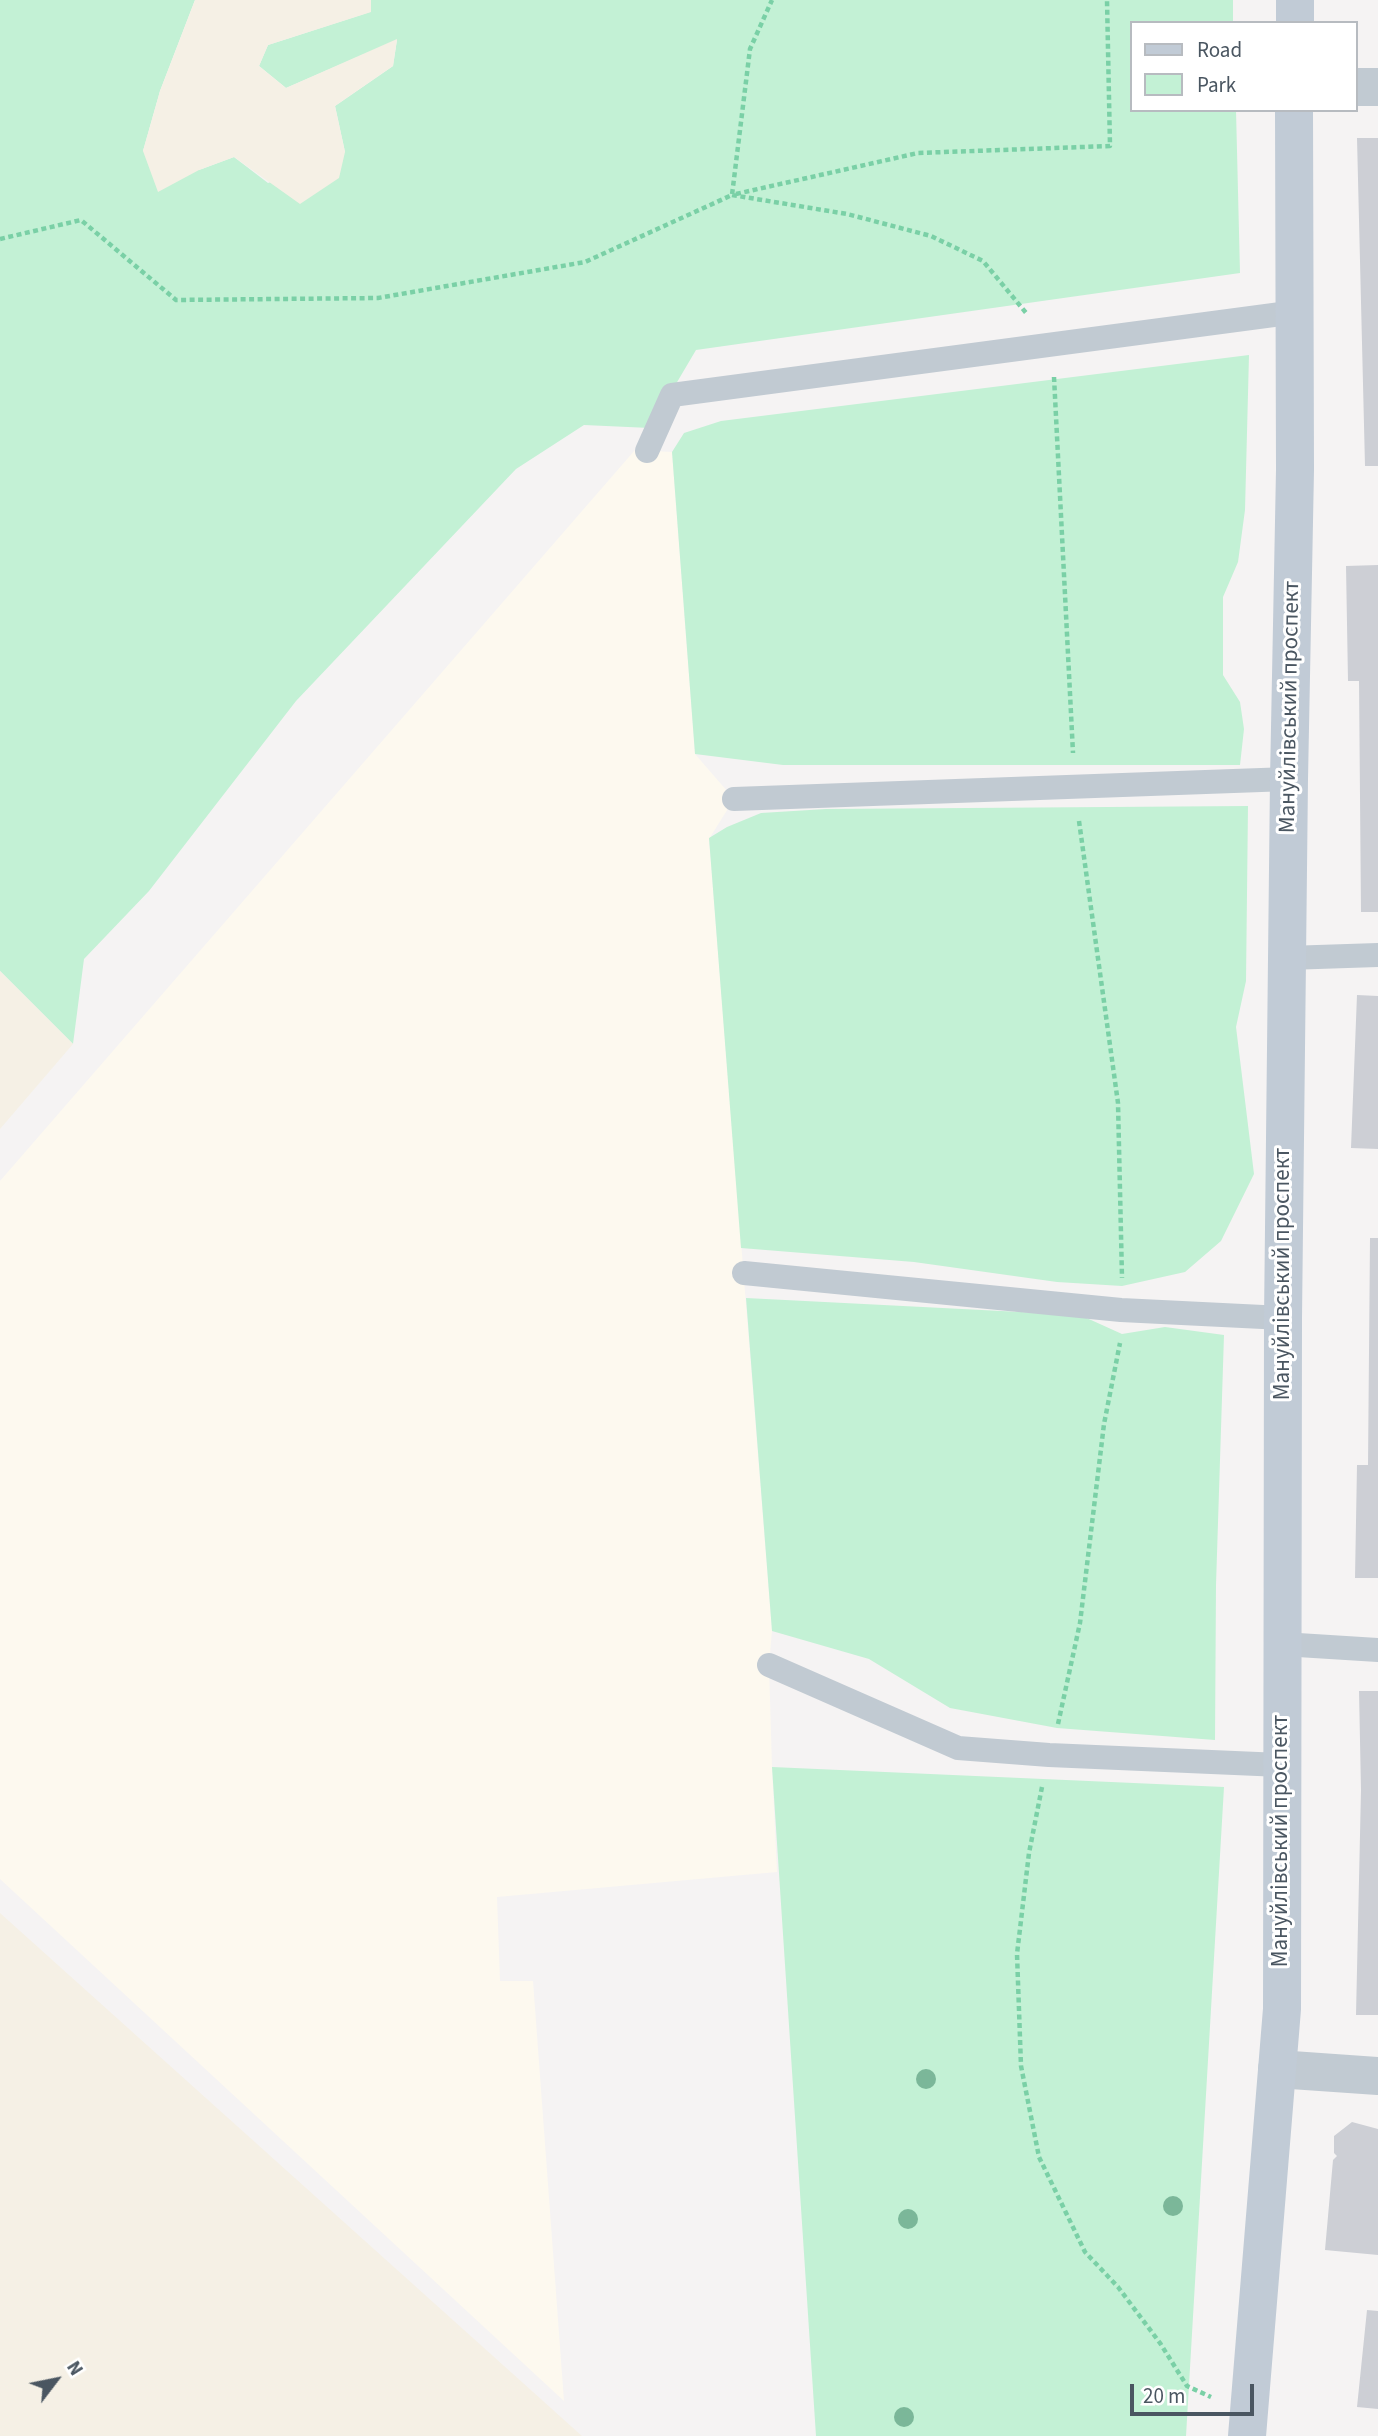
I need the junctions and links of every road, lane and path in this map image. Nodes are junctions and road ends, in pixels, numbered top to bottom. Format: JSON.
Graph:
{"nodes":[{"id":1,"x":772,"y":0,"type":"edge"},
{"id":2,"x":1107,"y":0,"type":"edge"},
{"id":3,"x":1295,"y":0,"type":"edge"},
{"id":4,"x":1295,"y":21,"type":"edge"},
{"id":5,"x":1378,"y":87,"type":"edge"},
{"id":6,"x":1357,"y":88,"type":"edge"},
{"id":7,"x":1294,"y":112,"type":"edge"},
{"id":8,"x":732,"y":195,"type":"junction"},
{"id":9,"x":0,"y":239,"type":"edge"},
{"id":10,"x":1296,"y":312,"type":"junction"},
{"id":11,"x":1052,"y":345,"type":"junction"},
{"id":12,"x":647,"y":451,"type":"dead end"},
{"id":13,"x":1289,"y":779,"type":"junction"},
{"id":14,"x":1075,"y":787,"type":"junction"},
{"id":15,"x":734,"y":799,"type":"dead end"},
{"id":16,"x":1378,"y":955,"type":"edge"},
{"id":17,"x":1287,"y":958,"type":"junction"},
{"id":18,"x":744,"y":1273,"type":"dead end"},
{"id":19,"x":1121,"y":1310,"type":"junction"},
{"id":20,"x":1283,"y":1318,"type":"junction"},
{"id":21,"x":1282,"y":1644,"type":"junction"},
{"id":22,"x":1378,"y":1650,"type":"edge"},
{"id":23,"x":769,"y":1665,"type":"dead end"},
{"id":24,"x":1049,"y":1755,"type":"junction"},
{"id":25,"x":1281,"y":1765,"type":"junction"},
{"id":26,"x":1277,"y":2069,"type":"junction"},
{"id":27,"x":1378,"y":2076,"type":"edge"},
{"id":28,"x":1248,"y":2425,"type":"edge"}],
"edges":[{"from":1,"to":8,"type":"path"},
{"from":2,"to":8,"type":"path"},
{"from":3,"to":4,"type":"main road"},
{"from":5,"to":6,"type":"street"},
{"from":7,"to":10,"type":"main road","name":"Мануйлівський проспект"},
{"from":8,"to":9,"type":"path"},
{"from":8,"to":11,"type":"path"},
{"from":10,"to":11,"type":"lane"},
{"from":10,"to":13,"type":"main road","name":"Мануйлівський проспект"},
{"from":11,"to":12,"type":"lane"},
{"from":11,"to":14,"type":"path"},
{"from":13,"to":14,"type":"lane"},
{"from":13,"to":17,"type":"main road","name":"Мануйлівський проспект"},
{"from":14,"to":15,"type":"lane"},
{"from":14,"to":19,"type":"path"},
{"from":16,"to":17,"type":"lane"},
{"from":17,"to":20,"type":"main road","name":"Мануйлівський проспект"},
{"from":18,"to":19,"type":"lane"},
{"from":19,"to":20,"type":"lane"},
{"from":19,"to":24,"type":"path"},
{"from":20,"to":21,"type":"main road","name":"Мануйлівський проспект"},
{"from":21,"to":22,"type":"lane"},
{"from":21,"to":25,"type":"main road","name":"Мануйлівський проспект"},
{"from":23,"to":24,"type":"lane"},
{"from":24,"to":25,"type":"lane"},
{"from":24,"to":28,"type":"path"},
{"from":25,"to":26,"type":"main road","name":"Мануйлівський проспект"},
{"from":26,"to":27,"type":"street"},
{"from":26,"to":28,"type":"main road","name":"Мануйлівський проспект"}]}
